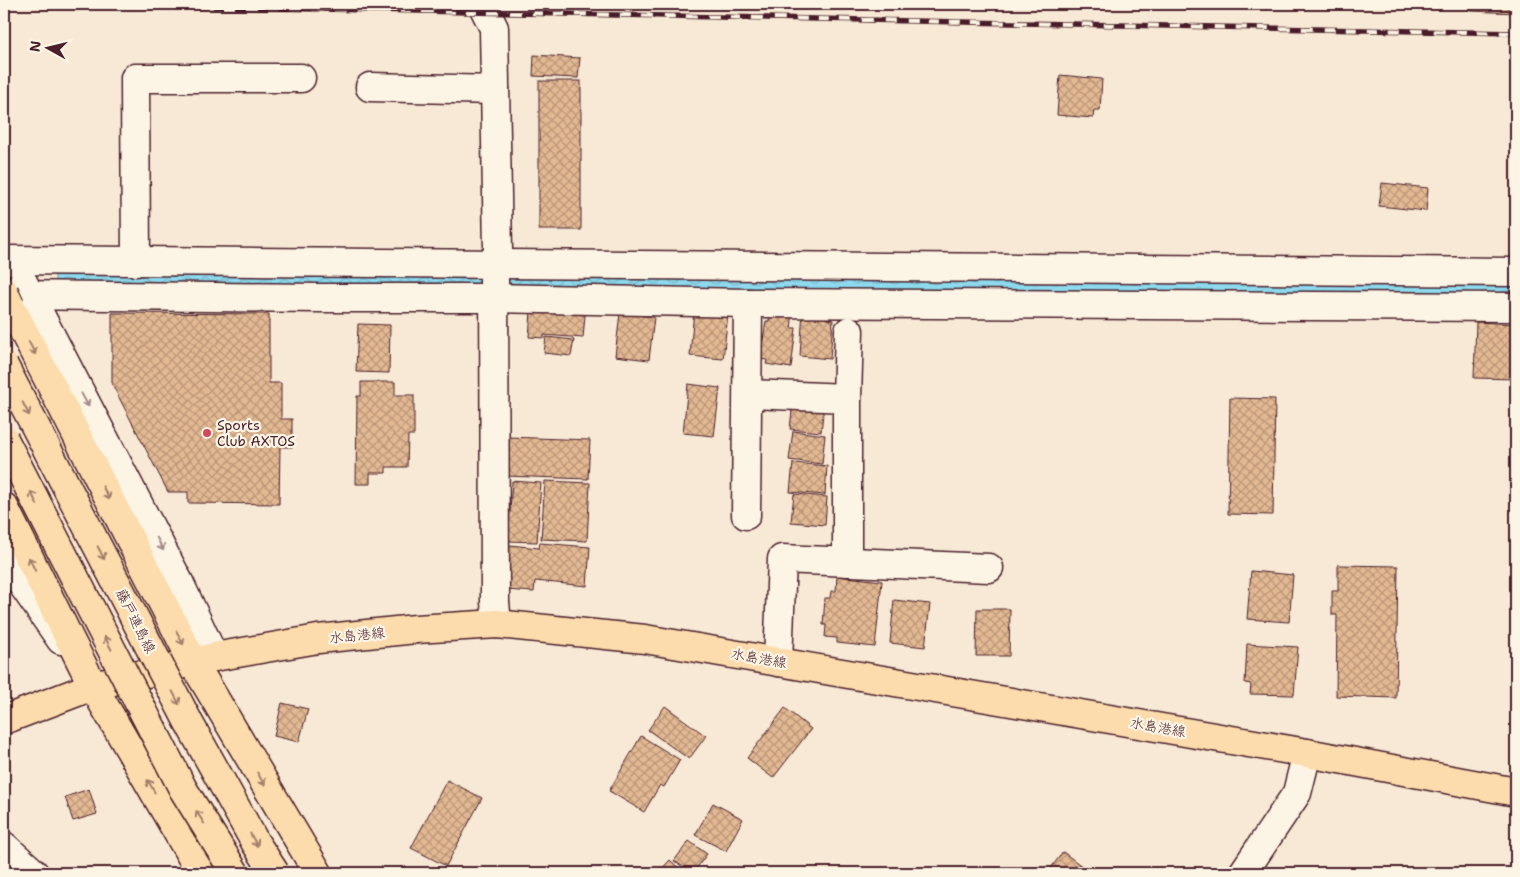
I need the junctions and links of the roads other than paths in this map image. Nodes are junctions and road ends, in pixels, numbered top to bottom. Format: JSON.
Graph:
{"nodes":[{"id":1,"x":482,"y":4,"type":"edge"},
{"id":2,"x":300,"y":78,"type":"dead end"},
{"id":3,"x":370,"y":87,"type":"dead end"},
{"id":4,"x":495,"y":90,"type":"junction"},
{"id":5,"x":6,"y":255,"type":"edge"},
{"id":6,"x":136,"y":262,"type":"junction"},
{"id":7,"x":1516,"y":272,"type":"edge"},
{"id":8,"x":494,"y":282,"type":"junction"},
{"id":9,"x":12,"y":297,"type":"edge"},
{"id":10,"x":748,"y":303,"type":"junction"},
{"id":11,"x":1516,"y":307,"type":"edge"},
{"id":12,"x":850,"y":331,"type":"dead end"},
{"id":13,"x":4,"y":366,"type":"edge"},
{"id":14,"x":748,"y":394,"type":"junction"},
{"id":15,"x":847,"y":398,"type":"junction"},
{"id":16,"x":4,"y":439,"type":"edge"},
{"id":17,"x":4,"y":507,"type":"edge"},
{"id":18,"x":746,"y":515,"type":"dead end"},
{"id":19,"x":4,"y":548,"type":"edge"},
{"id":20,"x":847,"y":562,"type":"junction"},
{"id":21,"x":989,"y":568,"type":"dead end"},
{"id":22,"x":497,"y":624,"type":"junction"},
{"id":23,"x":203,"y":659,"type":"junction"},
{"id":24,"x":778,"y":662,"type":"junction"},
{"id":25,"x":93,"y":686,"type":"junction"},
{"id":26,"x":4,"y":720,"type":"edge"},
{"id":27,"x":1307,"y":753,"type":"junction"},
{"id":28,"x":1516,"y":792,"type":"edge"},
{"id":29,"x":4,"y":846,"type":"edge"},
{"id":30,"x":34,"y":873,"type":"edge"},
{"id":31,"x":201,"y":873,"type":"edge"},
{"id":32,"x":236,"y":873,"type":"edge"},
{"id":33,"x":275,"y":873,"type":"edge"},
{"id":34,"x":318,"y":873,"type":"edge"},
{"id":35,"x":1242,"y":873,"type":"edge"}],
"edges":[{"from":1,"to":4,"type":"street"},
{"from":2,"to":6,"type":"street"},
{"from":3,"to":4,"type":"street"},
{"from":4,"to":8,"type":"street"},
{"from":5,"to":6,"type":"street"},
{"from":5,"to":9,"type":"street"},
{"from":6,"to":8,"type":"street"},
{"from":7,"to":8,"type":"street"},
{"from":8,"to":9,"type":"street"},
{"from":8,"to":10,"type":"street"},
{"from":8,"to":22,"type":"street"},
{"from":9,"to":23,"type":"main road","one_way":true},
{"from":10,"to":11,"type":"street"},
{"from":10,"to":14,"type":"street"},
{"from":12,"to":15,"type":"street"},
{"from":13,"to":33,"type":"main road","name":"藤戸連島線","one_way":true,"bridge":true},
{"from":14,"to":15,"type":"street"},
{"from":14,"to":18,"type":"street"},
{"from":15,"to":20,"type":"street"},
{"from":32,"to":16,"type":"main road","one_way":true,"bridge":true},
{"from":25,"to":17,"type":"main road","one_way":true},
{"from":19,"to":25,"type":"street"},
{"from":20,"to":21,"type":"street"},
{"from":20,"to":24,"type":"street"},
{"from":22,"to":23,"type":"main road","name":"水島港線"},
{"from":22,"to":24,"type":"main road","name":"水島港線"},
{"from":23,"to":25,"type":"main road","name":"水島港線"},
{"from":23,"to":34,"type":"main road","one_way":true},
{"from":24,"to":27,"type":"main road","name":"水島港線"},
{"from":25,"to":26,"type":"main road","name":"水島港線"},
{"from":31,"to":25,"type":"main road","one_way":true},
{"from":27,"to":28,"type":"main road","name":"水島港線"},
{"from":27,"to":35,"type":"street"},
{"from":29,"to":30,"type":"street"}]}
